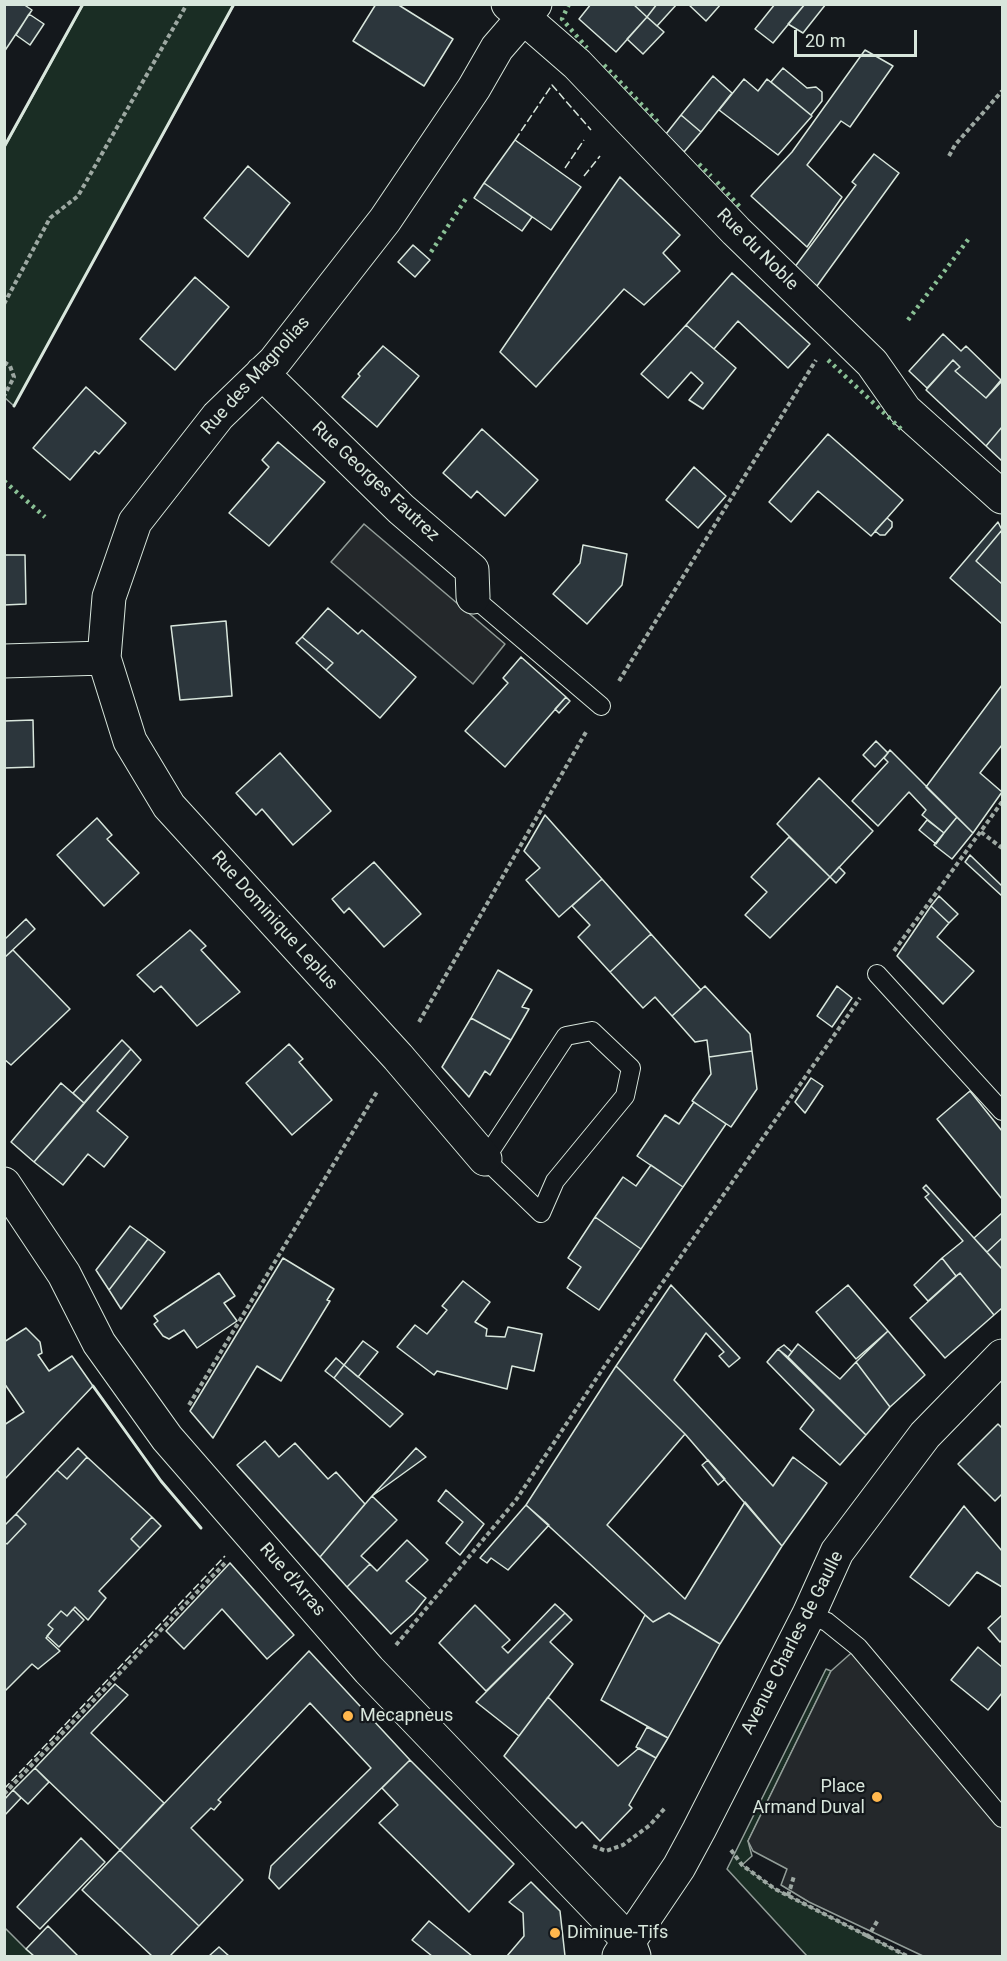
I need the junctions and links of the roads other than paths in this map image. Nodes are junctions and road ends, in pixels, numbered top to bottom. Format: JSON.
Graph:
{"nodes":[{"id":1,"x":522,"y":9,"type":"edge"},
{"id":2,"x":262,"y":373,"type":"junction"},
{"id":3,"x":1002,"y":496,"type":"edge"},
{"id":4,"x":473,"y":597,"type":"joint"},
{"id":5,"x":104,"y":658,"type":"junction"},
{"id":6,"x":4,"y":661,"type":"edge"},
{"id":7,"x":601,"y":706,"type":"road end"},
{"id":8,"x":877,"y":974,"type":"road end"},
{"id":9,"x":1002,"y":1111,"type":"edge"},
{"id":10,"x":485,"y":1159,"type":"junction"},
{"id":11,"x":4,"y":1184,"type":"edge"},
{"id":12,"x":1002,"y":1356,"type":"edge"},
{"id":13,"x":809,"y":1614,"type":"junction"},
{"id":14,"x":1002,"y":1818,"type":"edge"},
{"id":15,"x":627,"y":1951,"type":"edge"}],
"edges":[{"from":1,"to":2,"type":"street","name":"Rue des Magnolias"},
{"from":1,"to":3,"type":"street","name":"Rue du Noble"},
{"from":2,"to":4,"type":"street","name":"Rue Georges Fautrez"},
{"from":2,"to":5,"type":"street","name":"Rue des Magnolias"},
{"from":4,"to":7,"type":"lane"},
{"from":5,"to":6,"type":"street"},
{"from":5,"to":10,"type":"street","name":"Rue Dominique Leplus"},
{"from":8,"to":9,"type":"lane"},
{"from":10,"to":10,"type":"lane"},
{"from":11,"to":15,"type":"street","name":"Rue d'Arras"},
{"from":12,"to":13,"type":"street","name":"Avenue Charles de Gaulle"},
{"from":13,"to":14,"type":"lane"},
{"from":13,"to":15,"type":"street","name":"Avenue Charles de Gaulle"}]}
